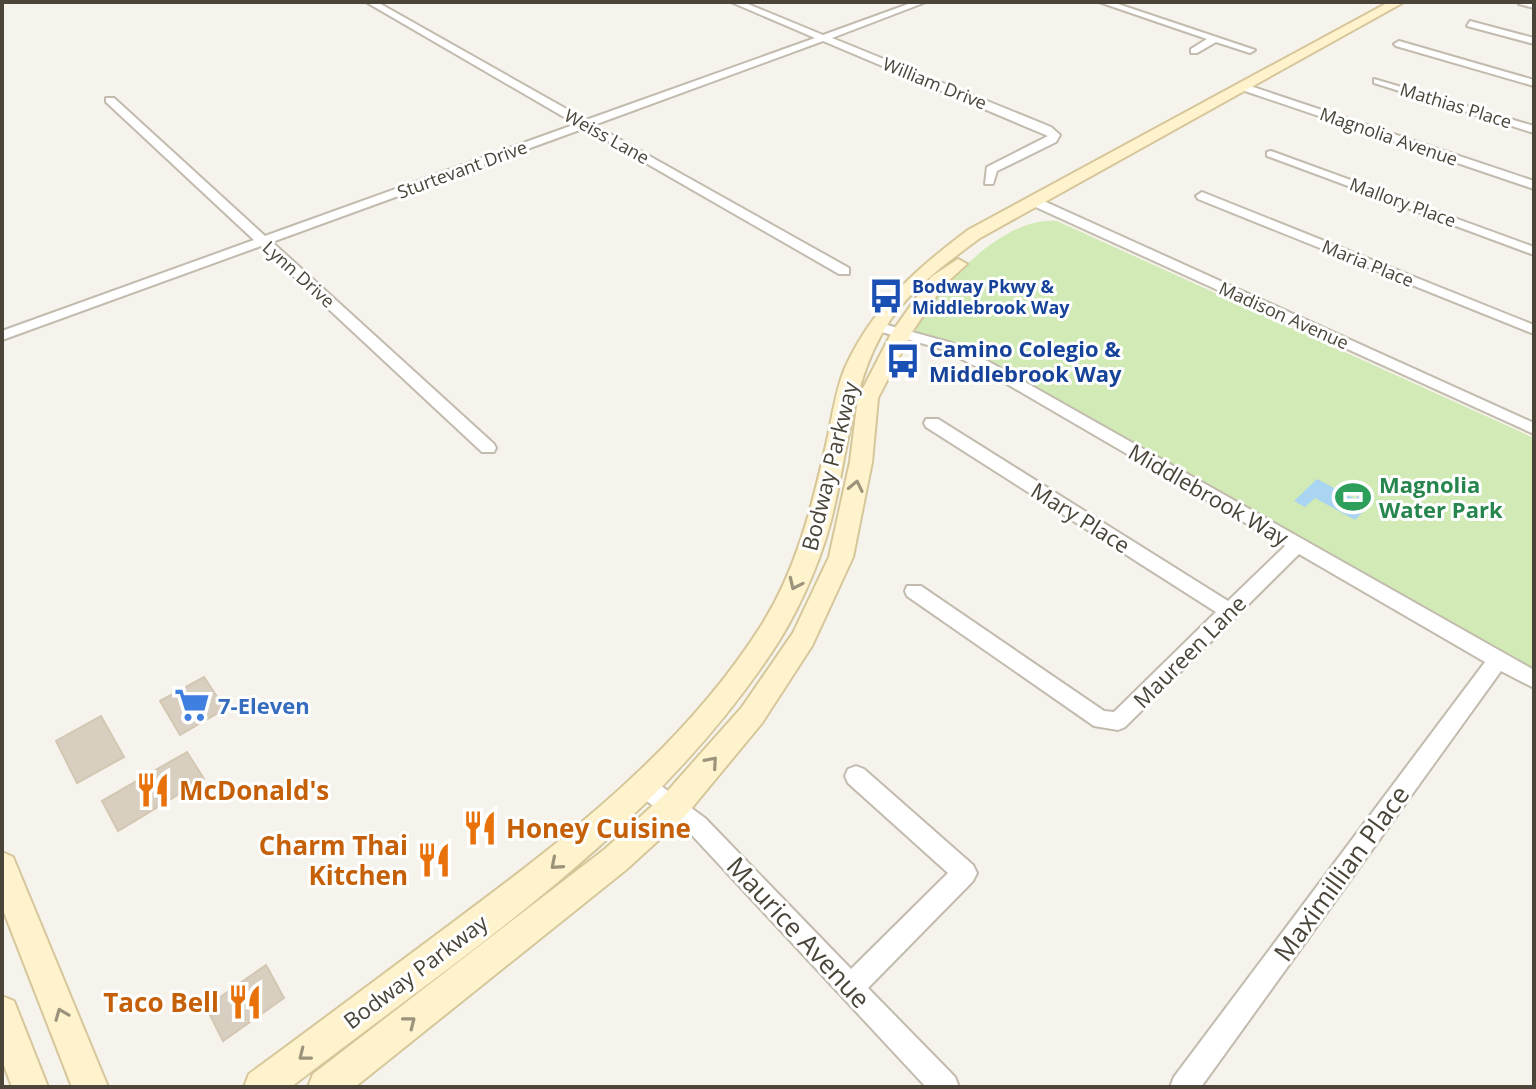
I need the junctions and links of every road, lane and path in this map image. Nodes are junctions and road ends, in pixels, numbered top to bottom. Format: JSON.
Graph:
{"nodes":[{"id":1,"x":370,"y":2,"type":"edge"},
{"id":2,"x":735,"y":2,"type":"edge"},
{"id":3,"x":922,"y":2,"type":"edge"},
{"id":4,"x":1103,"y":2,"type":"edge"},
{"id":5,"x":1398,"y":2,"type":"edge"},
{"id":6,"x":1418,"y":2,"type":"edge"},
{"id":7,"x":1522,"y":2,"type":"edge"},
{"id":8,"x":1534,"y":5,"type":"edge"},
{"id":9,"x":1470,"y":24,"type":"dead end"},
{"id":10,"x":1215,"y":38,"type":"junction"},
{"id":11,"x":825,"y":39,"type":"junction"},
{"id":12,"x":1534,"y":41,"type":"edge"},
{"id":13,"x":1399,"y":44,"type":"dead end"},
{"id":14,"x":1250,"y":50,"type":"dead end"},
{"id":15,"x":1194,"y":51,"type":"dead end"},
{"id":16,"x":1378,"y":81,"type":"dead end"},
{"id":17,"x":1534,"y":83,"type":"edge"},
{"id":18,"x":1250,"y":89,"type":"junction"},
{"id":19,"x":110,"y":100,"type":"dead end"},
{"id":20,"x":585,"y":124,"type":"junction"},
{"id":21,"x":1534,"y":130,"type":"edge"},
{"id":22,"x":1271,"y":154,"type":"dead end"},
{"id":23,"x":989,"y":181,"type":"dead end"},
{"id":24,"x":1534,"y":185,"type":"edge"},
{"id":25,"x":1202,"y":196,"type":"dead end"},
{"id":26,"x":1040,"y":204,"type":"junction"},
{"id":27,"x":263,"y":242,"type":"junction"},
{"id":28,"x":1534,"y":251,"type":"edge"},
{"id":29,"x":844,"y":271,"type":"dead end"},
{"id":30,"x":876,"y":326,"type":"junction"},
{"id":31,"x":1534,"y":330,"type":"edge"},
{"id":32,"x":902,"y":332,"type":"junction"},
{"id":33,"x":2,"y":336,"type":"edge"},
{"id":34,"x":932,"y":423,"type":"dead end"},
{"id":35,"x":1534,"y":429,"type":"edge"},
{"id":36,"x":488,"y":448,"type":"dead end"},
{"id":37,"x":1298,"y":544,"type":"junction"},
{"id":38,"x":914,"y":591,"type":"dead end"},
{"id":39,"x":1229,"y":611,"type":"junction"},
{"id":40,"x":1498,"y":660,"type":"junction"},
{"id":41,"x":1534,"y":680,"type":"edge"},
{"id":42,"x":856,"y":776,"type":"dead end"},
{"id":43,"x":645,"y":787,"type":"junction"},
{"id":44,"x":675,"y":805,"type":"junction"},
{"id":45,"x":2,"y":867,"type":"edge"},
{"id":46,"x":851,"y":987,"type":"junction"},
{"id":47,"x":2,"y":1013,"type":"edge"},
{"id":48,"x":30,"y":1087,"type":"edge"},
{"id":49,"x":90,"y":1087,"type":"edge"},
{"id":50,"x":262,"y":1087,"type":"edge"},
{"id":51,"x":326,"y":1087,"type":"edge"},
{"id":52,"x":945,"y":1087,"type":"edge"},
{"id":53,"x":1184,"y":1087,"type":"edge"}],
"edges":[{"from":1,"to":20,"type":"street","name":"Weiss Lane"},
{"from":2,"to":11,"type":"street","name":"William Drive"},
{"from":3,"to":11,"type":"street","name":"Sturtevant Drive"},
{"from":4,"to":10,"type":"street"},
{"from":5,"to":18,"type":"street","name":"Bodway Parkway"},
{"from":6,"to":18,"type":"street","name":"Bodway Parkway"},
{"from":7,"to":8,"type":"street"},
{"from":9,"to":12,"type":"street"},
{"from":10,"to":14,"type":"street"},
{"from":10,"to":15,"type":"street"},
{"from":11,"to":20,"type":"street","name":"Sturtevant Drive"},
{"from":11,"to":23,"type":"street","name":"William Drive"},
{"from":13,"to":17,"type":"street"},
{"from":16,"to":21,"type":"street","name":"Mathias Place"},
{"from":18,"to":24,"type":"street","name":"Magnolia Avenue"},
{"from":18,"to":26,"type":"street","name":"Bodway Parkway"},
{"from":19,"to":27,"type":"street","name":"Lynn Drive"},
{"from":20,"to":27,"type":"street","name":"Sturtevant Drive"},
{"from":20,"to":29,"type":"street","name":"Weiss Lane"},
{"from":22,"to":28,"type":"street","name":"Mallory Place"},
{"from":25,"to":31,"type":"street","name":"Maria Place"},
{"from":26,"to":30,"type":"street","name":"Bodway Parkway"},
{"from":26,"to":32,"type":"street","name":"Bodway Parkway"},
{"from":26,"to":35,"type":"street","name":"Madison Avenue"},
{"from":27,"to":33,"type":"street","name":"Sturtevant Drive"},
{"from":27,"to":36,"type":"street","name":"Lynn Drive"},
{"from":30,"to":32,"type":"street","name":"Middlebrook Way"},
{"from":30,"to":43,"type":"street","name":"Bodway Parkway","one_way":true},
{"from":32,"to":37,"type":"street","name":"Middlebrook Way"},
{"from":44,"to":32,"type":"street","name":"Bodway Parkway","one_way":true},
{"from":34,"to":39,"type":"street","name":"Mary Place"},
{"from":37,"to":39,"type":"street","name":"Maureen Lane"},
{"from":37,"to":40,"type":"street","name":"Middlebrook Way"},
{"from":38,"to":39,"type":"street","name":"Maureen Lane"},
{"from":40,"to":41,"type":"street","name":"Middlebrook Way"},
{"from":40,"to":53,"type":"street","name":"Maximillian Place"},
{"from":42,"to":46,"type":"street"},
{"from":43,"to":44,"type":"street","name":"Maurice Avenue"},
{"from":43,"to":50,"type":"street","name":"Bodway Parkway","one_way":true},
{"from":44,"to":46,"type":"street","name":"Maurice Avenue"},
{"from":51,"to":44,"type":"street","name":"Bodway Parkway","one_way":true},
{"from":49,"to":45,"type":"street","one_way":true},
{"from":46,"to":52,"type":"street","name":"Maurice Avenue"},
{"from":47,"to":48,"type":"street"}]}
